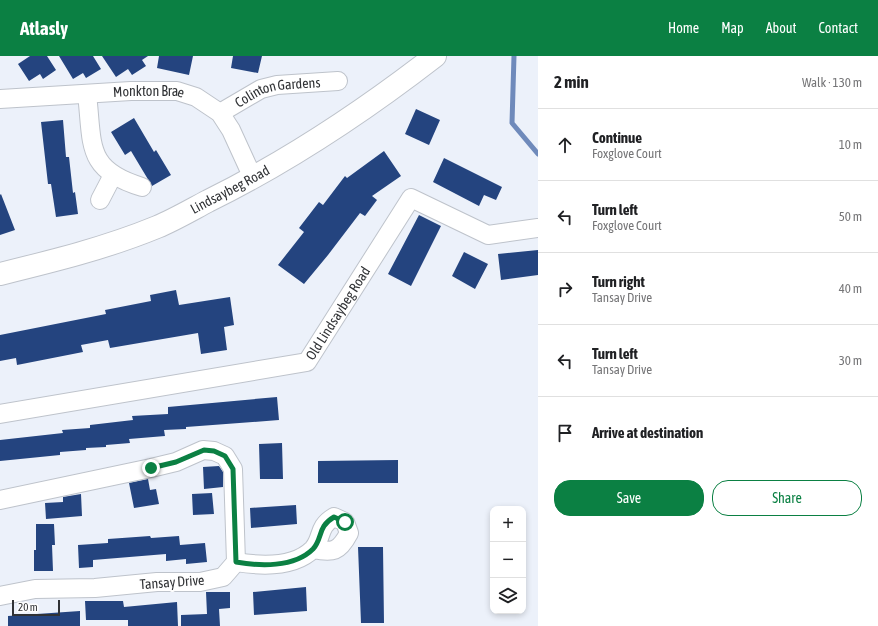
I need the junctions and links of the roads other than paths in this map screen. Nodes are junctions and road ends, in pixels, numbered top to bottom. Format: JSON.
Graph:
{"nodes":[{"id":1,"x":435,"y":56,"type":"edge"},
{"id":2,"x":338,"y":81,"type":"dead end"},
{"id":3,"x":87,"y":94,"type":"junction"},
{"id":4,"x":0,"y":99,"type":"edge"},
{"id":5,"x":220,"y":113,"type":"junction"},
{"id":6,"x":113,"y":175,"type":"junction"},
{"id":7,"x":253,"y":178,"type":"junction"},
{"id":8,"x":142,"y":187,"type":"dead end"},
{"id":9,"x":100,"y":200,"type":"dead end"},
{"id":10,"x":538,"y":228,"type":"edge"},
{"id":11,"x":0,"y":274,"type":"edge"},
{"id":12,"x":0,"y":414,"type":"edge"},
{"id":13,"x":0,"y":500,"type":"edge"},
{"id":14,"x":313,"y":549,"type":"dead end"},
{"id":15,"x":236,"y":562,"type":"junction"},
{"id":16,"x":0,"y":596,"type":"edge"}],
"edges":[{"from":1,"to":7,"type":"main road","name":"Lindsaybeg Road"},
{"from":2,"to":5,"type":"street","name":"Colinton Gardens"},
{"from":3,"to":4,"type":"street","name":"Monkton Brae"},
{"from":3,"to":5,"type":"street","name":"Monkton Brae"},
{"from":3,"to":6,"type":"street"},
{"from":5,"to":7,"type":"street","name":"Monkton Brae"},
{"from":6,"to":8,"type":"street"},
{"from":6,"to":9,"type":"street"},
{"from":7,"to":11,"type":"main road","name":"Lindsaybeg Road"},
{"from":10,"to":12,"type":"street","name":"Old Lindsaybeg Road"},
{"from":13,"to":15,"type":"street"},
{"from":14,"to":15,"type":"street"},
{"from":15,"to":16,"type":"street","name":"Tansay Drive"}]}
